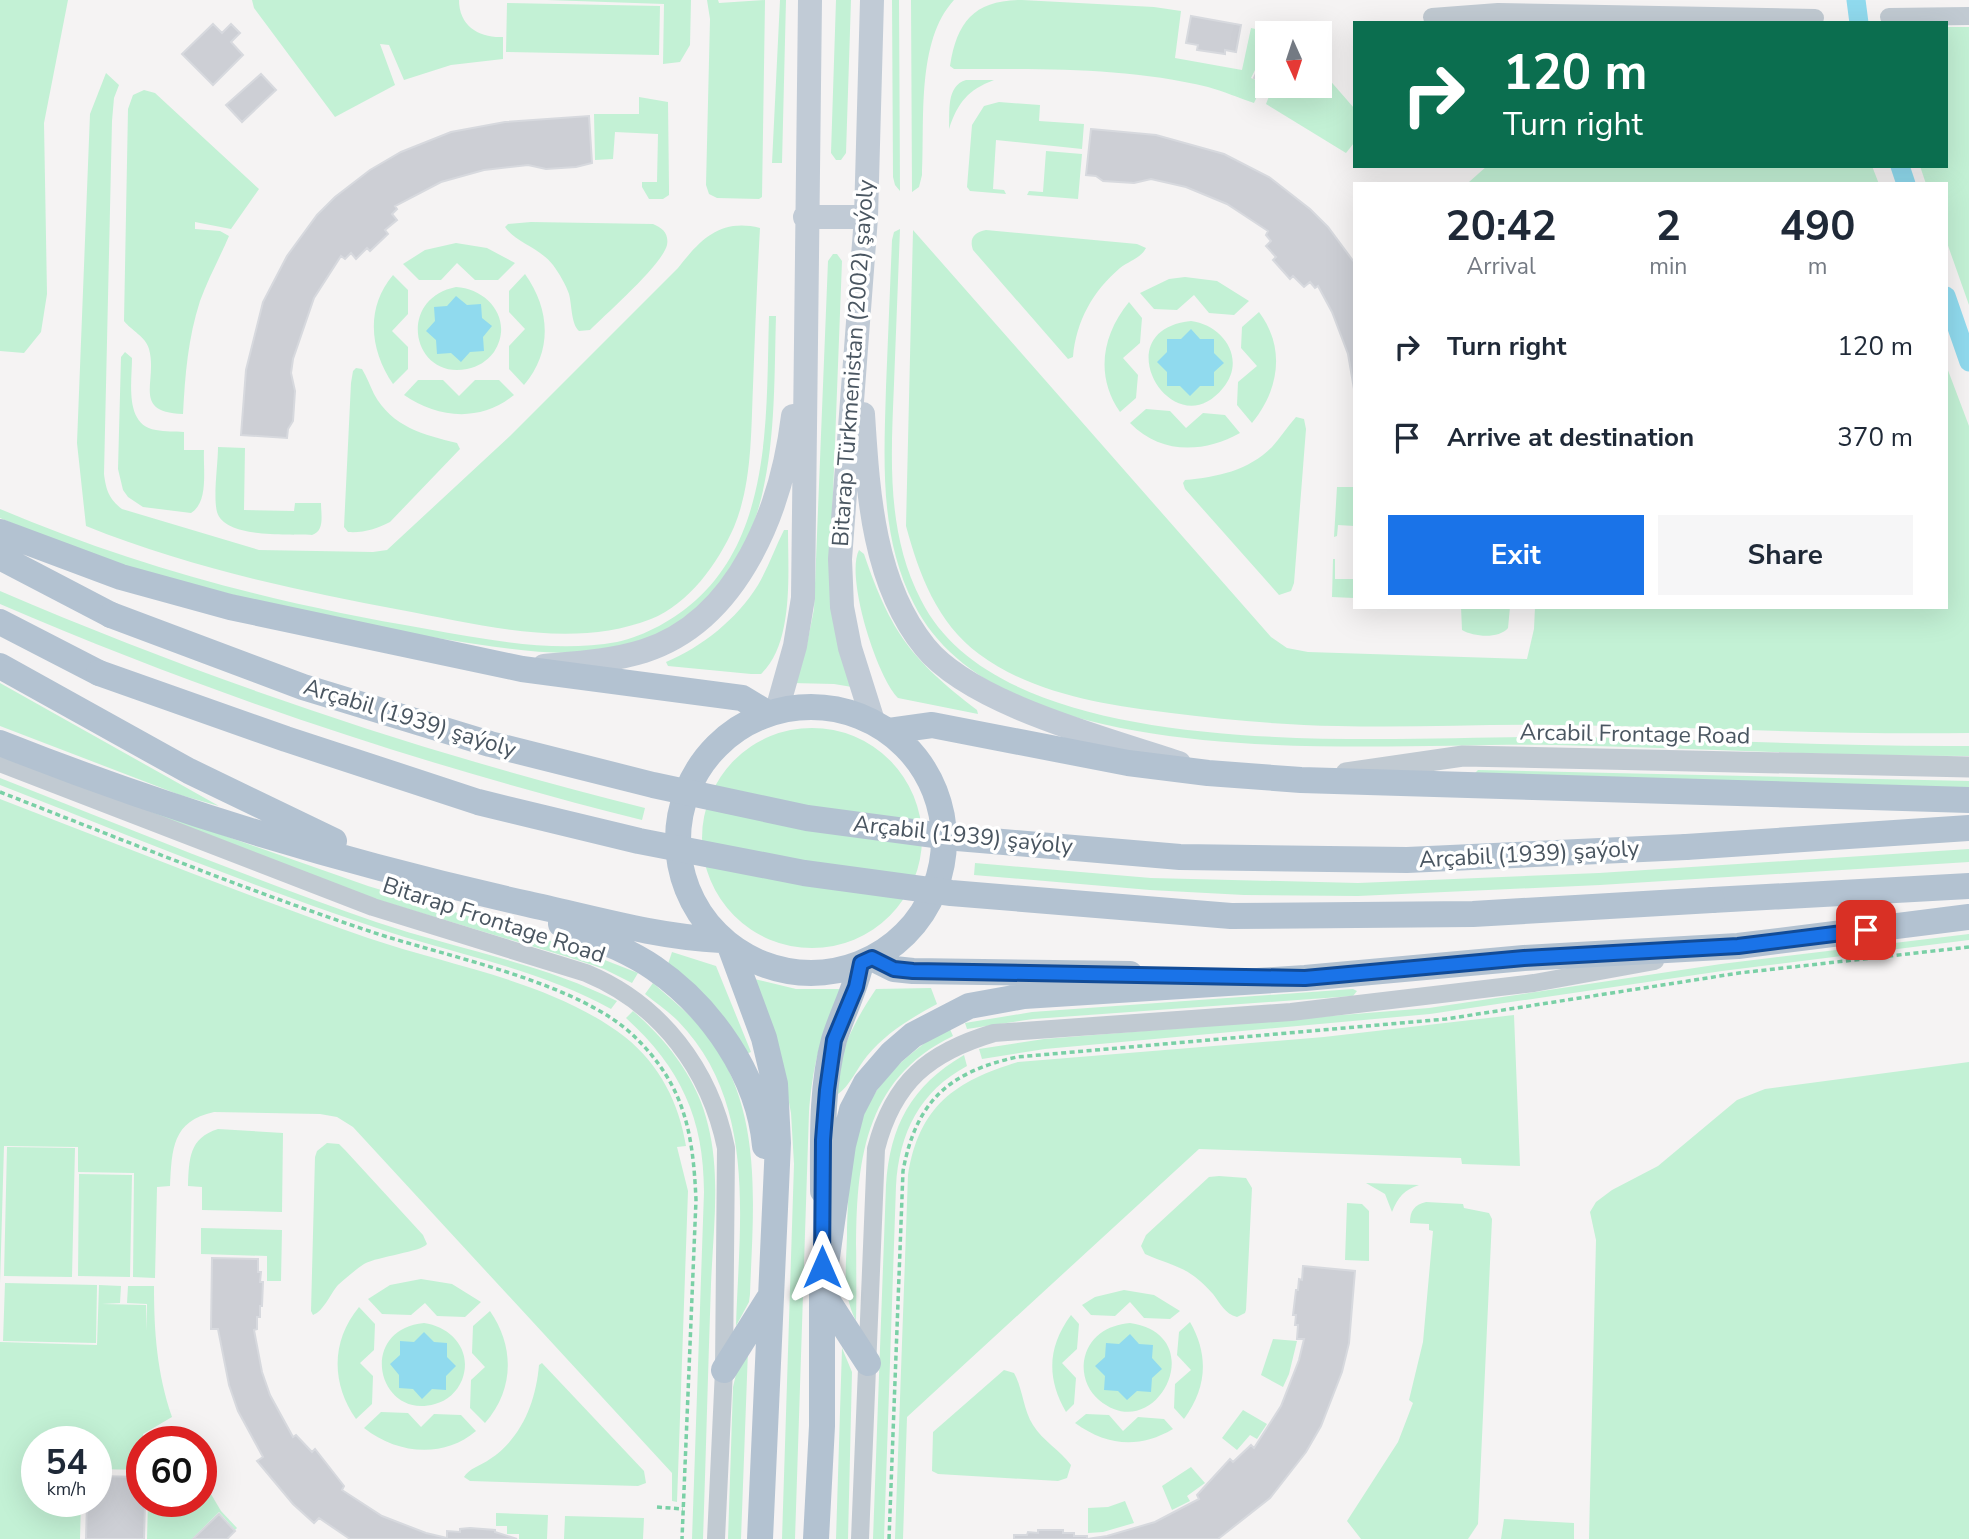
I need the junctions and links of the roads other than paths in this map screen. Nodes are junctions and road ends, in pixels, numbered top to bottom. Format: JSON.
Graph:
{"nodes":[{"id":1,"x":810,"y":0,"type":"edge"},
{"id":2,"x":872,"y":0,"type":"edge"},
{"id":3,"x":1969,"y":16,"type":"edge"},
{"id":4,"x":1432,"y":17,"type":"dead end"},
{"id":5,"x":1889,"y":17,"type":"dead end"},
{"id":6,"x":1815,"y":18,"type":"dead end"},
{"id":7,"x":806,"y":217,"type":"junction"},
{"id":8,"x":866,"y":217,"type":"junction"},
{"id":9,"x":805,"y":325,"type":"junction"},
{"id":10,"x":857,"y":329,"type":"junction"},
{"id":11,"x":0,"y":532,"type":"edge"},
{"id":12,"x":0,"y":557,"type":"edge"},
{"id":13,"x":0,"y":622,"type":"edge"},
{"id":14,"x":0,"y":666,"type":"edge"},
{"id":15,"x":522,"y":669,"type":"junction"},
{"id":16,"x":772,"y":712,"type":"junction"},
{"id":17,"x":881,"y":726,"type":"junction"},
{"id":18,"x":0,"y":743,"type":"edge"},
{"id":19,"x":0,"y":763,"type":"edge"},
{"id":20,"x":1969,"y":767,"type":"edge"},
{"id":21,"x":1208,"y":773,"type":"junction"},
{"id":22,"x":1301,"y":779,"type":"junction"},
{"id":23,"x":1969,"y":800,"type":"edge"},
{"id":24,"x":1969,"y":828,"type":"edge"},
{"id":25,"x":399,"y":872,"type":"junction"},
{"id":26,"x":1969,"y":886,"type":"edge"},
{"id":27,"x":485,"y":894,"type":"junction"},
{"id":28,"x":1969,"y":917,"type":"edge"},
{"id":29,"x":725,"y":943,"type":"junction"},
{"id":30,"x":1738,"y":946,"type":"junction"},
{"id":31,"x":867,"y":961,"type":"junction"},
{"id":32,"x":1305,"y":978,"type":"junction"},
{"id":33,"x":772,"y":1241,"type":"junction"},
{"id":34,"x":822,"y":1292,"type":"junction"},
{"id":35,"x":769,"y":1299,"type":"junction"},
{"id":36,"x":869,"y":1363,"type":"junction"},
{"id":37,"x":724,"y":1370,"type":"junction"},
{"id":38,"x":716,"y":1539,"type":"edge"},
{"id":39,"x":760,"y":1539,"type":"edge"},
{"id":40,"x":816,"y":1539,"type":"edge"},
{"id":41,"x":860,"y":1539,"type":"edge"}],
"edges":[{"from":1,"to":7,"type":"main road","name":"Bitarap Türkmenistan (2002) şaýoly"},
{"from":2,"to":8,"type":"main road","name":"Bitarap Türkmenistan (2002) şaýoly"},
{"from":3,"to":5,"type":"street"},
{"from":4,"to":6,"type":"street"},
{"from":7,"to":8,"type":"main road"},
{"from":7,"to":9,"type":"main road","name":"Bitarap Türkmenistan (2002) şaýoly"},
{"from":8,"to":10,"type":"main road","name":"Bitarap Türkmenistan (2002) şaýoly"},
{"from":9,"to":15,"type":"main road"},
{"from":9,"to":16,"type":"main road","name":"Bitarap Türkmenistan (2002) şaýoly"},
{"from":10,"to":17,"type":"main road","name":"Bitarap Türkmenistan (2002) şaýoly"},
{"from":10,"to":21,"type":"main road"},
{"from":11,"to":15,"type":"main road"},
{"from":12,"to":24,"type":"main road","name":"Arçabil (1939) şaýoly","bridge":true},
{"from":13,"to":26,"type":"main road","bridge":true},
{"from":14,"to":25,"type":"main road"},
{"from":15,"to":16,"type":"main road"},
{"from":16,"to":17,"type":"main road"},
{"from":16,"to":29,"type":"main road"},
{"from":17,"to":21,"type":"main road"},
{"from":17,"to":31,"type":"main road"},
{"from":18,"to":25,"type":"main road"},
{"from":19,"to":37,"type":"street","name":"Bitarap Frontage Road"},
{"from":20,"to":22,"type":"street","name":"Arcabil Frontage Road"},
{"from":21,"to":22,"type":"main road"},
{"from":22,"to":23,"type":"main road"},
{"from":25,"to":27,"type":"main road"},
{"from":27,"to":29,"type":"main road"},
{"from":27,"to":33,"type":"main road"},
{"from":28,"to":30,"type":"main road"},
{"from":29,"to":31,"type":"main road"},
{"from":29,"to":33,"type":"main road"},
{"from":30,"to":32,"type":"main road"},
{"from":30,"to":36,"type":"street"},
{"from":31,"to":32,"type":"main road"},
{"from":31,"to":34,"type":"main road"},
{"from":32,"to":34,"type":"main road"},
{"from":33,"to":35,"type":"main road"},
{"from":34,"to":36,"type":"main road"},
{"from":34,"to":40,"type":"main road"},
{"from":35,"to":37,"type":"main road"},
{"from":35,"to":39,"type":"main road"},
{"from":36,"to":41,"type":"street"},
{"from":37,"to":38,"type":"street","name":"Bitarap Frontage Road"}]}
